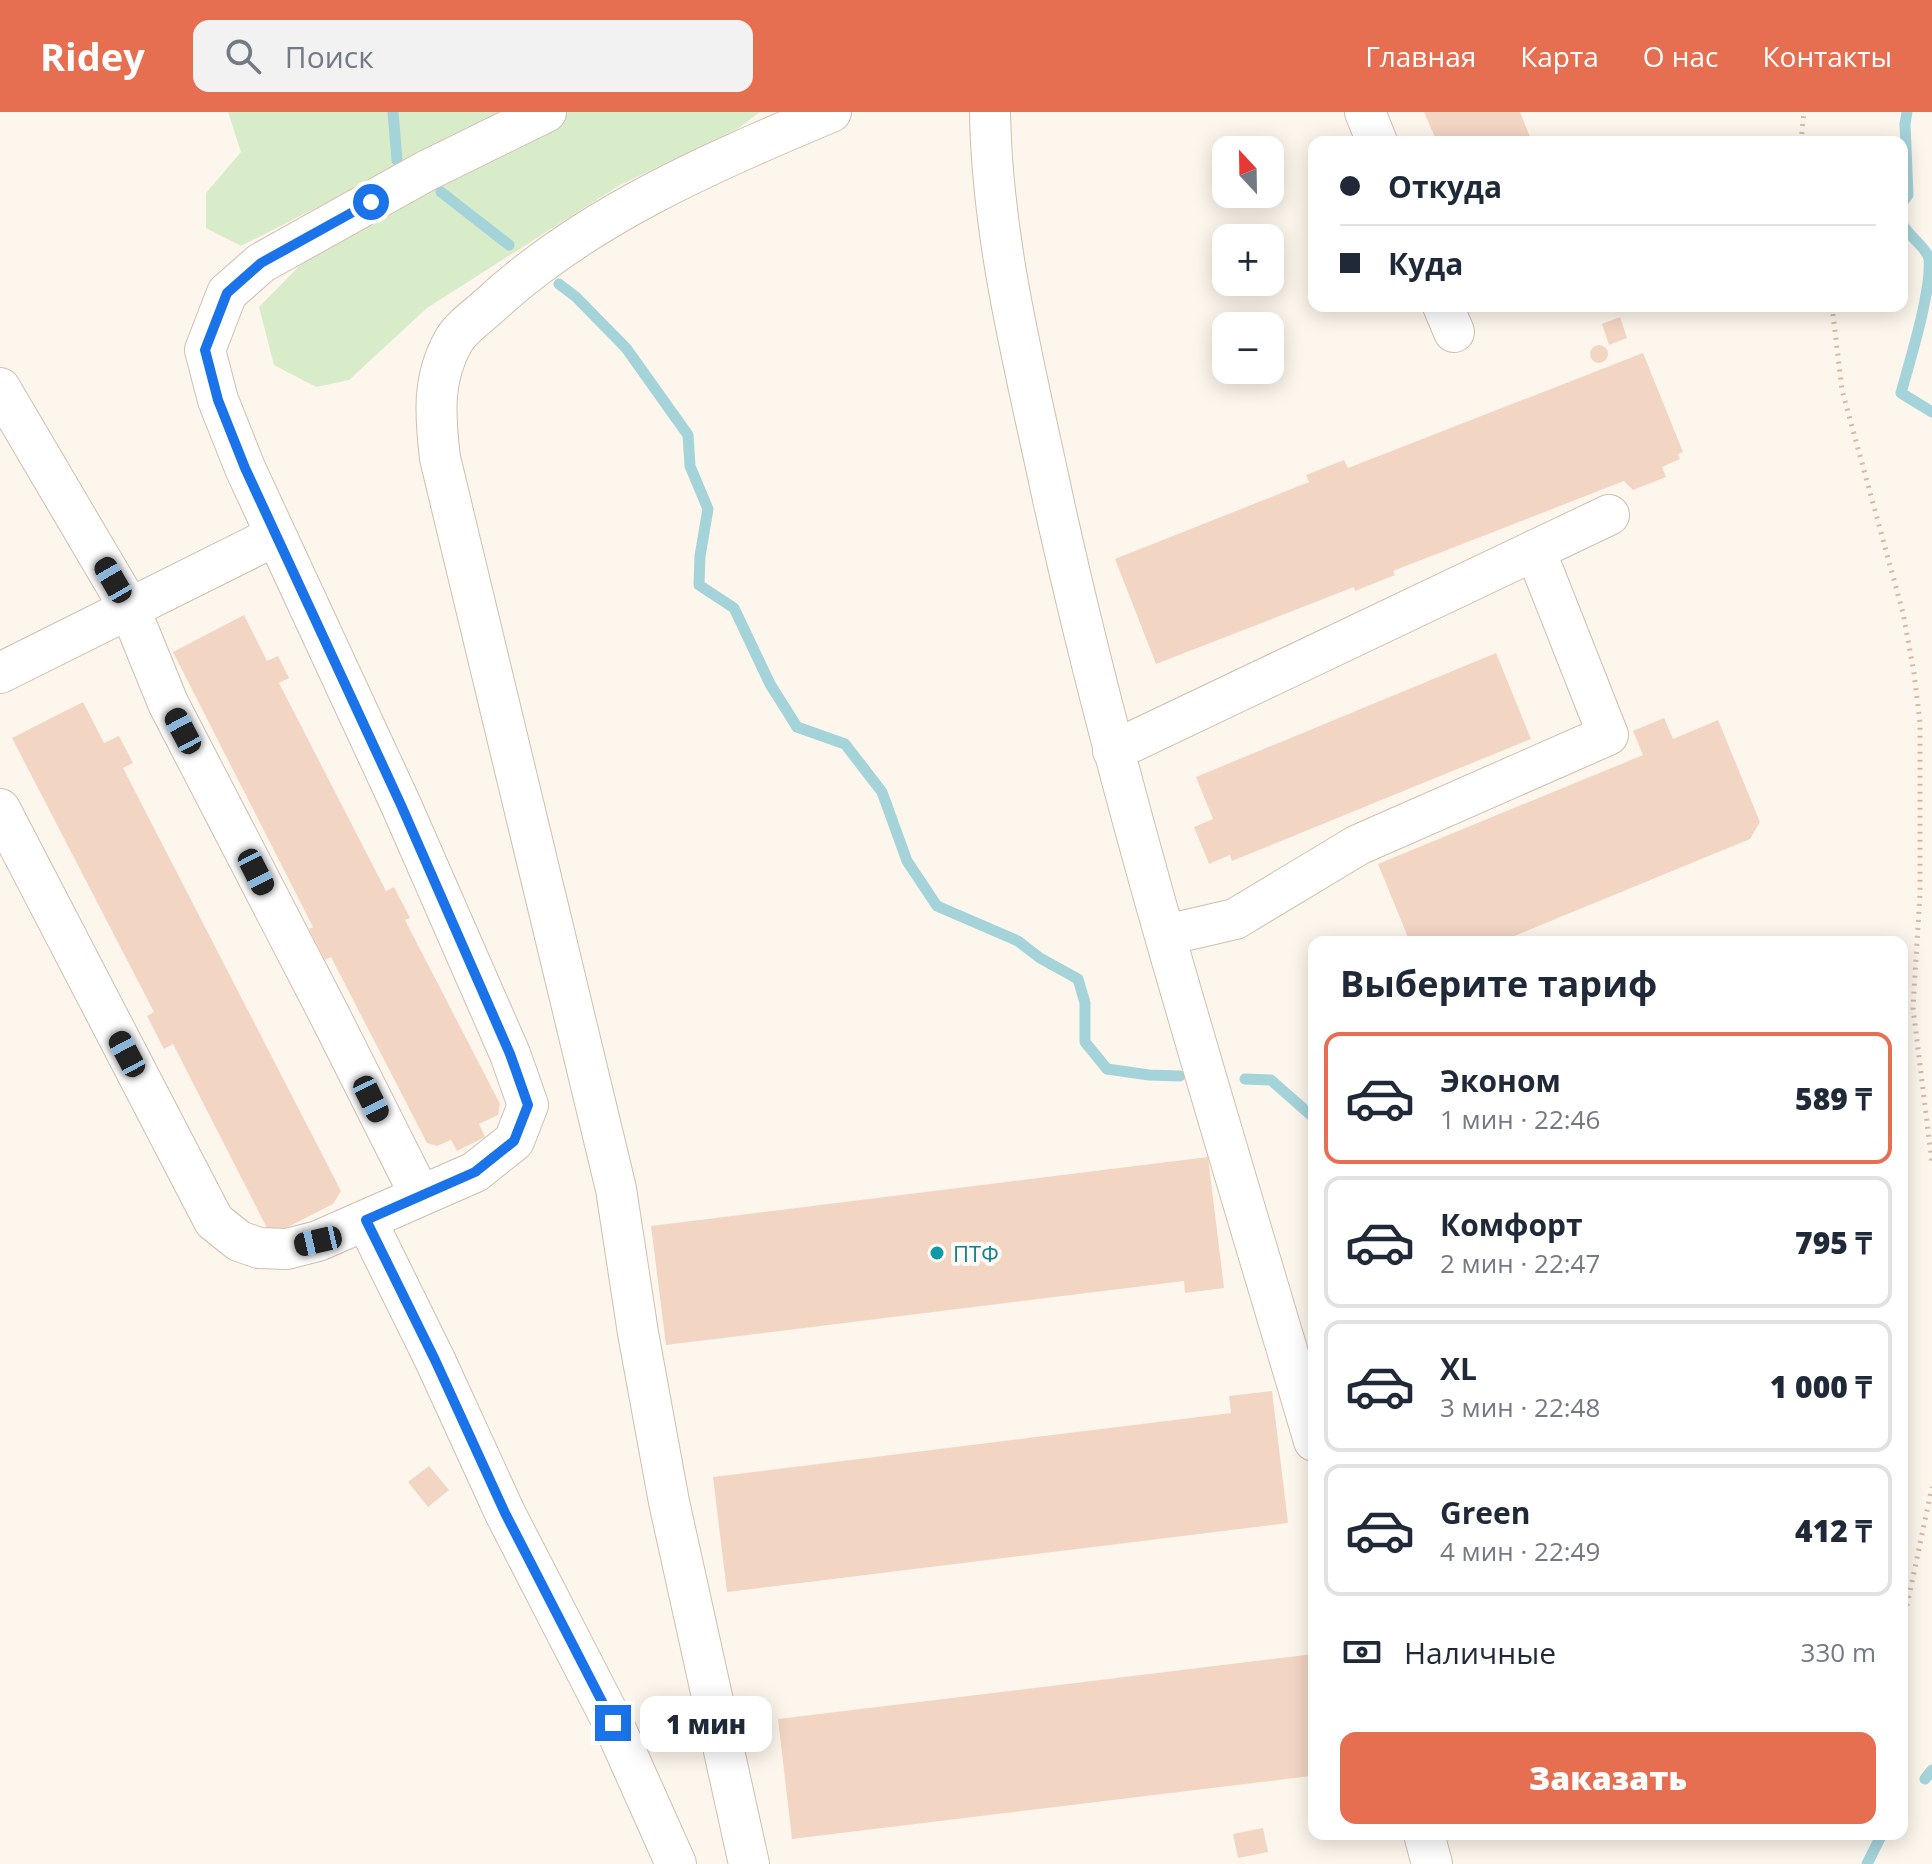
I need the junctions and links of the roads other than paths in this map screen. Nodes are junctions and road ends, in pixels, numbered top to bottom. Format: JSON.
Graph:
{"nodes":[{"id":1,"x":546,"y":112,"type":"edge"},
{"id":2,"x":831,"y":112,"type":"edge"},
{"id":3,"x":990,"y":112,"type":"edge"},
{"id":4,"x":1365,"y":112,"type":"edge"},
{"id":5,"x":1375,"y":136,"type":"edge"},
{"id":6,"x":0,"y":388,"type":"edge"},
{"id":7,"x":1609,"y":515,"type":"dead end"},
{"id":8,"x":275,"y":536,"type":"junction"},
{"id":9,"x":1535,"y":550,"type":"junction"},
{"id":10,"x":129,"y":607,"type":"junction"},
{"id":11,"x":0,"y":673,"type":"edge"},
{"id":12,"x":1113,"y":751,"type":"junction"},
{"id":13,"x":0,"y":809,"type":"edge"},
{"id":14,"x":1166,"y":935,"type":"junction"},
{"id":15,"x":420,"y":1195,"type":"junction"},
{"id":16,"x":366,"y":1220,"type":"junction"},
{"id":17,"x":1308,"y":1420,"type":"edge"},
{"id":18,"x":1426,"y":1840,"type":"edge"},
{"id":19,"x":676,"y":1864,"type":"edge"},
{"id":20,"x":749,"y":1864,"type":"edge"},
{"id":21,"x":1432,"y":1864,"type":"edge"}],
"edges":[{"from":1,"to":8,"type":"lane"},
{"from":2,"to":20,"type":"lane"},
{"from":3,"to":12,"type":"lane"},
{"from":4,"to":5,"type":"lane"},
{"from":6,"to":10,"type":"lane"},
{"from":7,"to":9,"type":"lane"},
{"from":8,"to":10,"type":"lane"},
{"from":8,"to":15,"type":"lane"},
{"from":9,"to":12,"type":"lane"},
{"from":9,"to":14,"type":"lane"},
{"from":10,"to":11,"type":"lane"},
{"from":10,"to":15,"type":"lane"},
{"from":12,"to":14,"type":"lane"},
{"from":13,"to":16,"type":"lane"},
{"from":14,"to":17,"type":"lane"},
{"from":15,"to":16,"type":"lane"},
{"from":16,"to":19,"type":"lane"},
{"from":18,"to":21,"type":"lane"}]}
